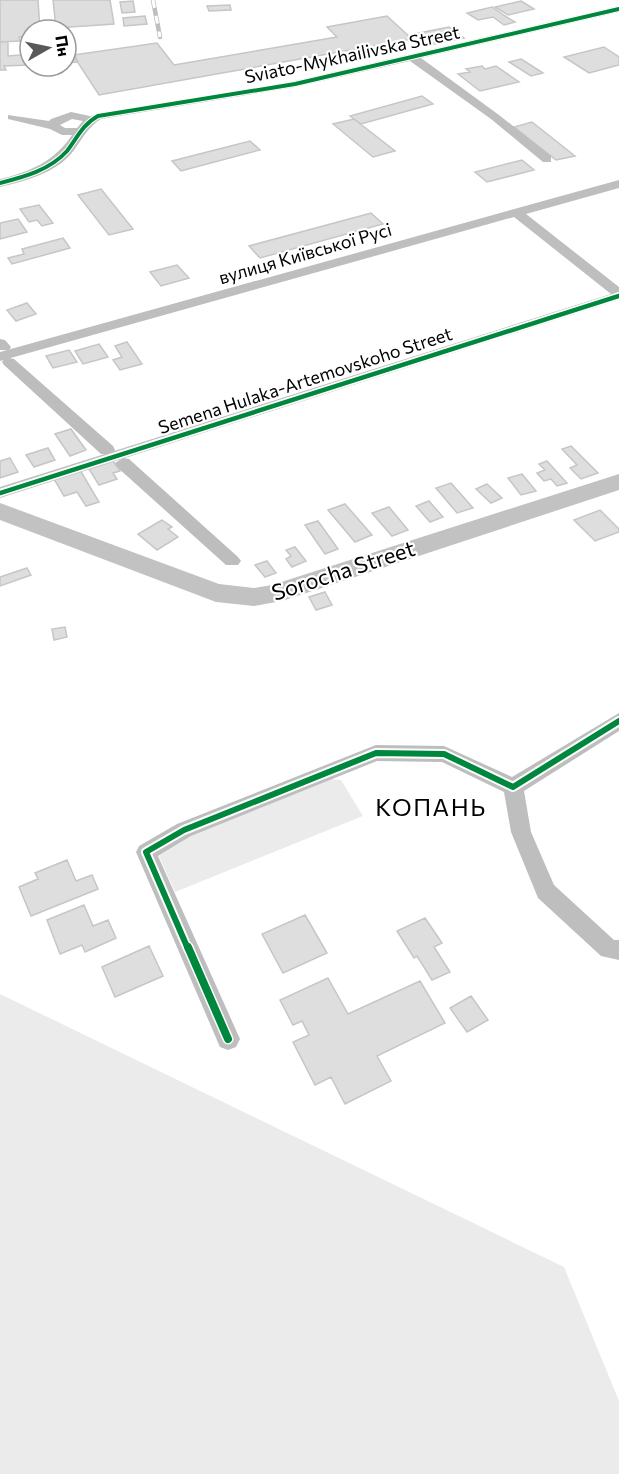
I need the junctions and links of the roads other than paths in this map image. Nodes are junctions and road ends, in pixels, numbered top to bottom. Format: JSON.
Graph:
{"nodes":[{"id":1,"x":619,"y":9,"type":"edge"},
{"id":2,"x":412,"y":57,"type":"junction"},
{"id":3,"x":12,"y":117,"type":"dead end"},
{"id":4,"x":90,"y":119,"type":"junction"},
{"id":5,"x":54,"y":124,"type":"junction"},
{"id":6,"x":80,"y":132,"type":"junction"},
{"id":7,"x":548,"y":159,"type":"dead end"},
{"id":8,"x":0,"y":183,"type":"edge"},
{"id":9,"x":619,"y":184,"type":"edge"},
{"id":10,"x":517,"y":213,"type":"junction"},
{"id":11,"x":619,"y":295,"type":"edge"},
{"id":12,"x":0,"y":357,"type":"edge"},
{"id":13,"x":619,"y":482,"type":"edge"},
{"id":14,"x":0,"y":493,"type":"edge"},
{"id":15,"x":0,"y":511,"type":"edge"},
{"id":16,"x":619,"y":721,"type":"edge"},
{"id":17,"x":513,"y":787,"type":"junction"},
{"id":18,"x":619,"y":950,"type":"edge"},
{"id":19,"x":228,"y":1039,"type":"dead end"}],
"edges":[{"from":1,"to":2,"type":"street","name":"Sviato-Mykhailivska Street"},
{"from":2,"to":4,"type":"street","name":"Sviato-Mykhailivska Street"},
{"from":2,"to":7,"type":"street"},
{"from":3,"to":5,"type":"street"},
{"from":4,"to":5,"type":"street","name":"Sviato-Mykhailivska Street"},
{"from":4,"to":6,"type":"street"},
{"from":5,"to":6,"type":"street"},
{"from":6,"to":8,"type":"street"},
{"from":9,"to":10,"type":"street","name":"вулиця Київської Русі"},
{"from":10,"to":11,"type":"street"},
{"from":10,"to":12,"type":"street","name":"вулиця Київської Русі"},
{"from":11,"to":14,"type":"street","name":"Semena Hulaka-Artemovskoho Street"},
{"from":13,"to":15,"type":"main road","name":"Sorocha Street"},
{"from":16,"to":17,"type":"street"},
{"from":17,"to":18,"type":"street"},
{"from":17,"to":19,"type":"street"}]}
